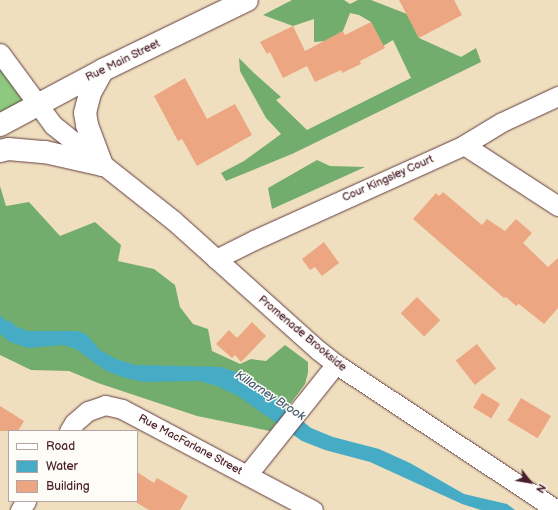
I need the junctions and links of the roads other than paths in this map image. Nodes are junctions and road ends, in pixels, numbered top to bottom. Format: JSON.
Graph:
{"nodes":[{"id":1,"x":247,"y":0,"type":"edge"},
{"id":2,"x":0,"y":53,"type":"edge"},
{"id":3,"x":103,"y":70,"type":"junction"},
{"id":4,"x":558,"y":96,"type":"edge"},
{"id":5,"x":38,"y":104,"type":"junction"},
{"id":6,"x":0,"y":125,"type":"edge"},
{"id":7,"x":464,"y":145,"type":"junction"},
{"id":8,"x":0,"y":151,"type":"edge"},
{"id":9,"x":102,"y":165,"type":"junction"},
{"id":10,"x":558,"y":206,"type":"edge"},
{"id":11,"x":216,"y":259,"type":"junction"},
{"id":12,"x":336,"y":364,"type":"junction"},
{"id":13,"x":70,"y":430,"type":"edge"},
{"id":14,"x":247,"y":475,"type":"junction"},
{"id":15,"x":313,"y":510,"type":"edge"},
{"id":16,"x":557,"y":510,"type":"edge"}],
"edges":[{"from":1,"to":3,"type":"main road","name":"Rue Main Street"},
{"from":2,"to":5,"type":"street","name":"Promenade Brookside"},
{"from":3,"to":5,"type":"main road","name":"Rue Main Street"},
{"from":3,"to":9,"type":"main road"},
{"from":4,"to":7,"type":"street","name":"Cour Kingsley Court"},
{"from":5,"to":6,"type":"main road","name":"Rue Main Street"},
{"from":5,"to":9,"type":"street","name":"Promenade Brookside"},
{"from":7,"to":10,"type":"street"},
{"from":7,"to":11,"type":"street","name":"Cour Kingsley Court"},
{"from":8,"to":9,"type":"main road"},
{"from":9,"to":11,"type":"street","name":"Promenade Brookside"},
{"from":11,"to":12,"type":"street","name":"Promenade Brookside"},
{"from":12,"to":14,"type":"street"},
{"from":12,"to":16,"type":"street","name":"Promenade Brookside"},
{"from":13,"to":14,"type":"street","name":"Rue MacFarlane Street"},
{"from":14,"to":15,"type":"street","name":"Rue MacFarlane Street"}]}
